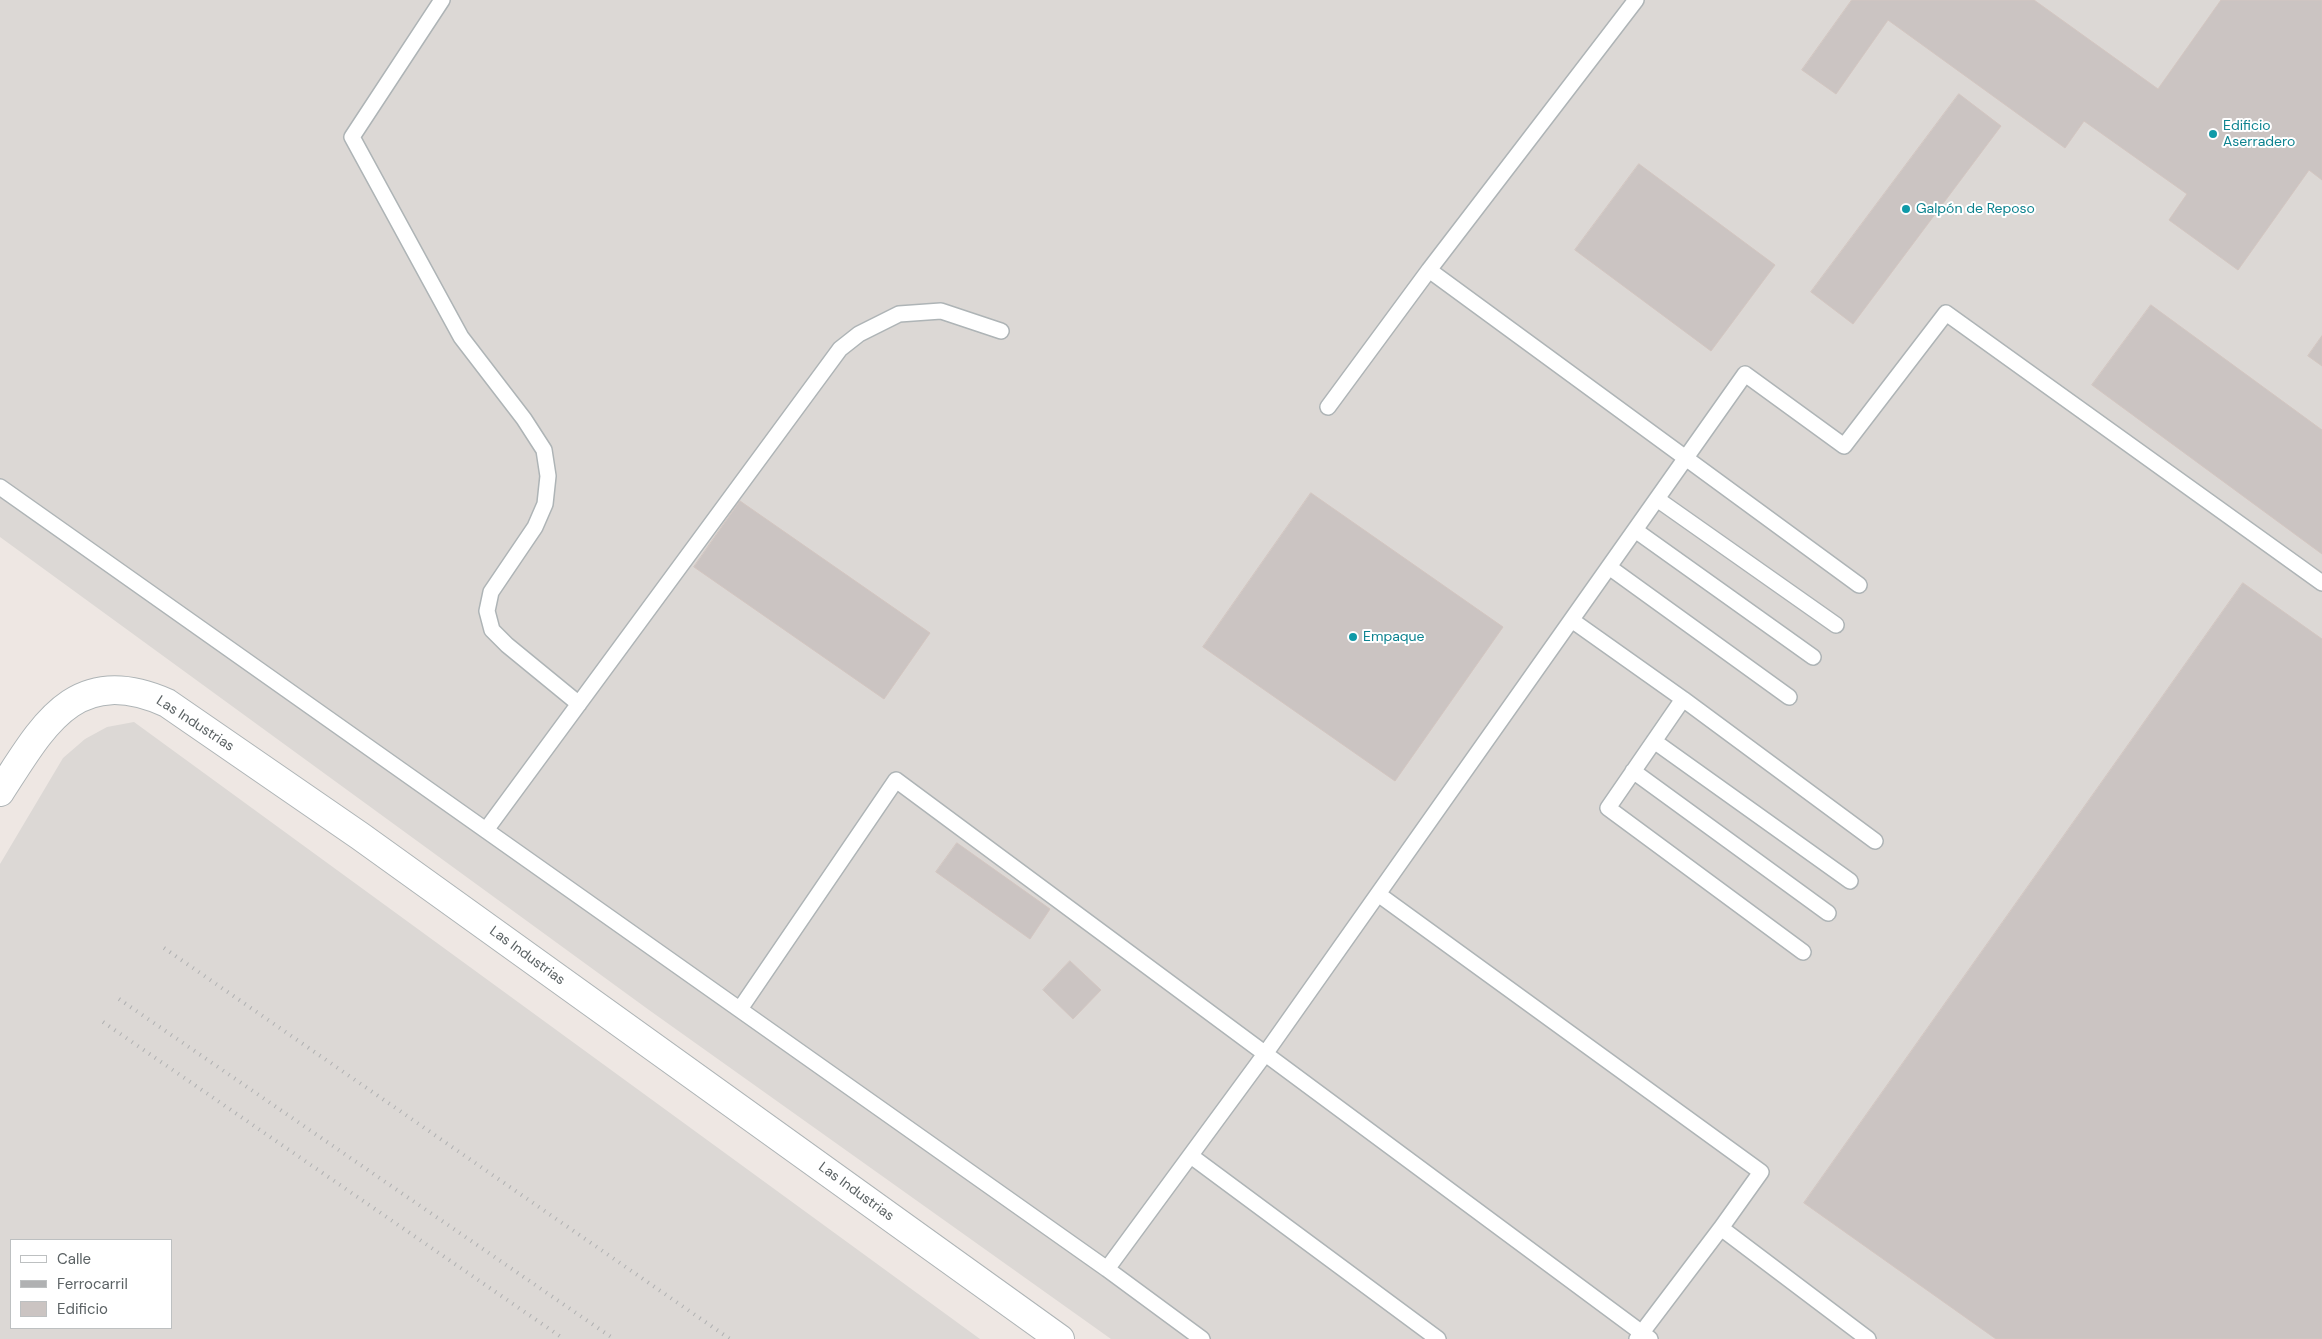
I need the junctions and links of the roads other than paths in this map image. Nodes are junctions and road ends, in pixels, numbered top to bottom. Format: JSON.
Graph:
{"nodes":[{"id":1,"x":442,"y":0,"type":"edge"},
{"id":2,"x":1636,"y":0,"type":"edge"},
{"id":3,"x":1429,"y":270,"type":"junction"},
{"id":4,"x":1001,"y":331,"type":"dead end"},
{"id":5,"x":1328,"y":407,"type":"dead end"},
{"id":6,"x":1686,"y":457,"type":"junction"},
{"id":7,"x":0,"y":487,"type":"edge"},
{"id":8,"x":1657,"y":499,"type":"junction"},
{"id":9,"x":1635,"y":530,"type":"junction"},
{"id":10,"x":1609,"y":567,"type":"junction"},
{"id":11,"x":2322,"y":583,"type":"edge"},
{"id":12,"x":1859,"y":585,"type":"dead end"},
{"id":13,"x":1573,"y":620,"type":"junction"},
{"id":14,"x":1836,"y":625,"type":"dead end"},
{"id":15,"x":1813,"y":657,"type":"dead end"},
{"id":16,"x":1789,"y":697,"type":"dead end"},
{"id":17,"x":1683,"y":699,"type":"junction"},
{"id":18,"x":579,"y":704,"type":"junction"},
{"id":19,"x":1654,"y":741,"type":"junction"},
{"id":20,"x":1633,"y":771,"type":"junction"},
{"id":21,"x":0,"y":792,"type":"edge"},
{"id":22,"x":486,"y":830,"type":"junction"},
{"id":23,"x":1876,"y":841,"type":"dead end"},
{"id":24,"x":1850,"y":881,"type":"dead end"},
{"id":25,"x":1378,"y":894,"type":"junction"},
{"id":26,"x":1828,"y":912,"type":"dead end"},
{"id":27,"x":1803,"y":952,"type":"dead end"},
{"id":28,"x":740,"y":1009,"type":"junction"},
{"id":29,"x":1265,"y":1054,"type":"junction"},
{"id":30,"x":1191,"y":1156,"type":"junction"},
{"id":31,"x":1721,"y":1228,"type":"junction"},
{"id":32,"x":1107,"y":1269,"type":"junction"},
{"id":33,"x":1643,"y":1337,"type":"edge"},
{"id":34,"x":1060,"y":1339,"type":"edge"},
{"id":35,"x":1202,"y":1339,"type":"edge"},
{"id":36,"x":1438,"y":1339,"type":"edge"},
{"id":37,"x":1868,"y":1339,"type":"edge"}],
"edges":[{"from":1,"to":18,"type":"lane"},
{"from":2,"to":3,"type":"lane"},
{"from":3,"to":5,"type":"lane"},
{"from":3,"to":6,"type":"lane"},
{"from":4,"to":18,"type":"lane"},
{"from":6,"to":8,"type":"lane"},
{"from":6,"to":11,"type":"lane"},
{"from":6,"to":12,"type":"lane"},
{"from":7,"to":22,"type":"lane"},
{"from":8,"to":9,"type":"lane"},
{"from":8,"to":14,"type":"lane"},
{"from":9,"to":10,"type":"lane"},
{"from":9,"to":15,"type":"lane"},
{"from":10,"to":13,"type":"lane"},
{"from":10,"to":16,"type":"lane"},
{"from":13,"to":17,"type":"lane"},
{"from":13,"to":25,"type":"lane"},
{"from":17,"to":19,"type":"lane"},
{"from":17,"to":23,"type":"lane"},
{"from":18,"to":22,"type":"lane"},
{"from":19,"to":20,"type":"lane"},
{"from":19,"to":24,"type":"lane"},
{"from":20,"to":26,"type":"lane"},
{"from":20,"to":27,"type":"lane"},
{"from":21,"to":34,"type":"street","name":"Las Industrias"},
{"from":22,"to":28,"type":"lane"},
{"from":25,"to":29,"type":"lane"},
{"from":25,"to":31,"type":"lane"},
{"from":28,"to":29,"type":"lane"},
{"from":28,"to":32,"type":"lane"},
{"from":29,"to":30,"type":"lane"},
{"from":29,"to":33,"type":"lane"},
{"from":30,"to":32,"type":"lane"},
{"from":30,"to":36,"type":"lane"},
{"from":31,"to":33,"type":"lane"},
{"from":31,"to":37,"type":"lane"},
{"from":32,"to":35,"type":"lane"}]}
